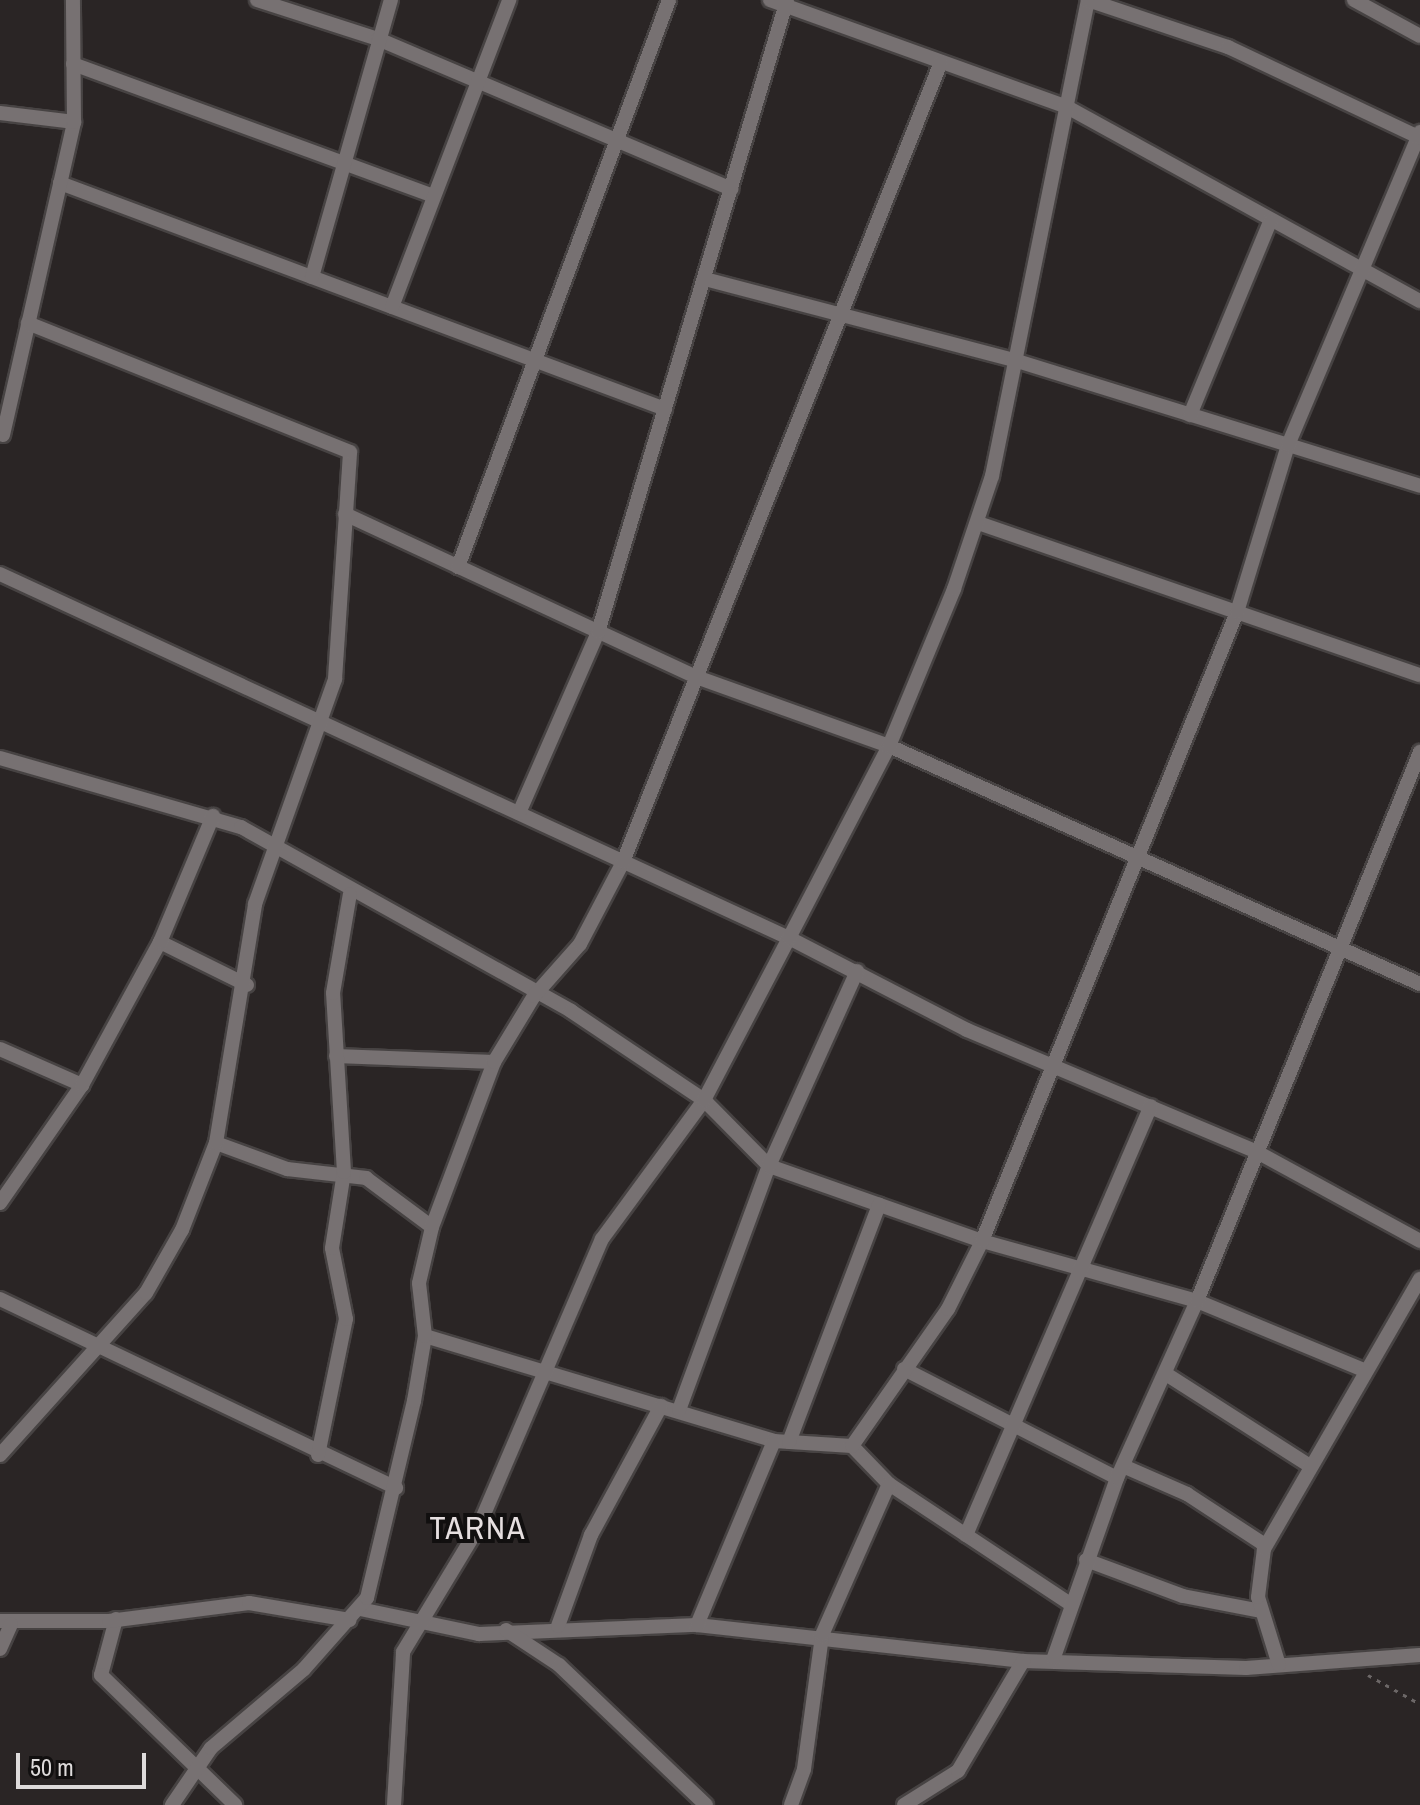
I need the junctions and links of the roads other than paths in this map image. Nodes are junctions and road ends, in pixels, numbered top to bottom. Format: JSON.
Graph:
{"nodes":[{"id":1,"x":73,"y":0,"type":"edge"},
{"id":2,"x":257,"y":0,"type":"edge"},
{"id":3,"x":391,"y":0,"type":"edge"},
{"id":4,"x":509,"y":0,"type":"edge"},
{"id":5,"x":669,"y":0,"type":"edge"},
{"id":6,"x":770,"y":0,"type":"edge"},
{"id":7,"x":1354,"y":0,"type":"edge"},
{"id":8,"x":786,"y":3,"type":"edge"},
{"id":9,"x":1420,"y":36,"type":"edge"},
{"id":10,"x":378,"y":39,"type":"junction"},
{"id":11,"x":941,"y":62,"type":"junction"},
{"id":12,"x":73,"y":64,"type":"junction"},
{"id":13,"x":478,"y":80,"type":"junction"},
{"id":14,"x":1067,"y":107,"type":"junction"},
{"id":15,"x":0,"y":113,"type":"edge"},
{"id":16,"x":74,"y":122,"type":"junction"},
{"id":17,"x":1419,"y":134,"type":"edge"},
{"id":18,"x":617,"y":140,"type":"junction"},
{"id":19,"x":343,"y":162,"type":"junction"},
{"id":20,"x":60,"y":183,"type":"junction"},
{"id":21,"x":731,"y":189,"type":"junction"},
{"id":22,"x":434,"y":196,"type":"junction"},
{"id":23,"x":1270,"y":222,"type":"junction"},
{"id":24,"x":1361,"y":273,"type":"junction"},
{"id":25,"x":312,"y":277,"type":"junction"},
{"id":26,"x":705,"y":279,"type":"junction"},
{"id":27,"x":1420,"y":301,"type":"edge"},
{"id":28,"x":392,"y":307,"type":"junction"},
{"id":29,"x":842,"y":312,"type":"junction"},
{"id":30,"x":28,"y":323,"type":"junction"},
{"id":31,"x":535,"y":361,"type":"junction"},
{"id":32,"x":1017,"y":361,"type":"junction"},
{"id":33,"x":665,"y":409,"type":"junction"},
{"id":34,"x":1190,"y":415,"type":"junction"},
{"id":35,"x":3,"y":435,"type":"dead end"},
{"id":36,"x":1288,"y":445,"type":"junction"},
{"id":37,"x":1420,"y":486,"type":"edge"},
{"id":38,"x":345,"y":514,"type":"junction"},
{"id":39,"x":978,"y":523,"type":"junction"},
{"id":40,"x":458,"y":567,"type":"junction"},
{"id":41,"x":0,"y":574,"type":"edge"},
{"id":42,"x":1237,"y":612,"type":"junction"},
{"id":43,"x":598,"y":632,"type":"junction"},
{"id":44,"x":1420,"y":675,"type":"edge"},
{"id":45,"x":699,"y":678,"type":"junction"},
{"id":46,"x":322,"y":723,"type":"junction"},
{"id":47,"x":889,"y":746,"type":"junction"},
{"id":48,"x":1420,"y":752,"type":"edge"},
{"id":49,"x":0,"y":758,"type":"edge"},
{"id":50,"x":519,"y":813,"type":"junction"},
{"id":51,"x":213,"y":816,"type":"junction"},
{"id":52,"x":276,"y":847,"type":"junction"},
{"id":53,"x":1135,"y":858,"type":"junction"},
{"id":54,"x":623,"y":862,"type":"junction"},
{"id":55,"x":350,"y":894,"type":"junction"},
{"id":56,"x":789,"y":938,"type":"junction"},
{"id":57,"x":160,"y":942,"type":"junction"},
{"id":58,"x":1337,"y":950,"type":"junction"},
{"id":59,"x":857,"y":971,"type":"junction"},
{"id":60,"x":1420,"y":984,"type":"edge"},
{"id":61,"x":247,"y":985,"type":"junction"},
{"id":62,"x":534,"y":996,"type":"junction"},
{"id":63,"x":0,"y":1049,"type":"edge"},
{"id":64,"x":336,"y":1056,"type":"junction"},
{"id":65,"x":494,"y":1062,"type":"junction"},
{"id":66,"x":1051,"y":1063,"type":"junction"},
{"id":67,"x":82,"y":1085,"type":"junction"},
{"id":68,"x":704,"y":1100,"type":"junction"},
{"id":69,"x":1151,"y":1106,"type":"junction"},
{"id":70,"x":216,"y":1143,"type":"junction"},
{"id":71,"x":1257,"y":1152,"type":"junction"},
{"id":72,"x":769,"y":1166,"type":"junction"},
{"id":73,"x":344,"y":1172,"type":"junction"},
{"id":74,"x":0,"y":1203,"type":"edge"},
{"id":75,"x":879,"y":1205,"type":"junction"},
{"id":76,"x":432,"y":1227,"type":"junction"},
{"id":77,"x":982,"y":1241,"type":"junction"},
{"id":78,"x":1420,"y":1241,"type":"edge"},
{"id":79,"x":1078,"y":1270,"type":"junction"},
{"id":80,"x":1420,"y":1279,"type":"edge"},
{"id":81,"x":0,"y":1299,"type":"edge"},
{"id":82,"x":1197,"y":1301,"type":"junction"},
{"id":83,"x":425,"y":1336,"type":"junction"},
{"id":84,"x":101,"y":1350,"type":"junction"},
{"id":85,"x":541,"y":1369,"type":"junction"},
{"id":86,"x":904,"y":1369,"type":"junction"},
{"id":87,"x":1366,"y":1371,"type":"junction"},
{"id":88,"x":1166,"y":1374,"type":"junction"},
{"id":89,"x":661,"y":1406,"type":"junction"},
{"id":90,"x":679,"y":1410,"type":"junction"},
{"id":91,"x":1018,"y":1425,"type":"junction"},
{"id":92,"x":781,"y":1441,"type":"junction"},
{"id":93,"x":852,"y":1446,"type":"junction"},
{"id":94,"x":0,"y":1455,"type":"edge"},
{"id":95,"x":318,"y":1455,"type":"junction"},
{"id":96,"x":1307,"y":1464,"type":"junction"},
{"id":97,"x":1120,"y":1472,"type":"junction"},
{"id":98,"x":889,"y":1484,"type":"junction"},
{"id":99,"x":396,"y":1488,"type":"junction"},
{"id":100,"x":966,"y":1535,"type":"junction"},
{"id":101,"x":1265,"y":1545,"type":"junction"},
{"id":102,"x":1086,"y":1560,"type":"junction"},
{"id":103,"x":1070,"y":1604,"type":"junction"},
{"id":104,"x":1261,"y":1611,"type":"junction"},
{"id":105,"x":355,"y":1614,"type":"junction"},
{"id":106,"x":116,"y":1619,"type":"junction"},
{"id":107,"x":6,"y":1622,"type":"edge"},
{"id":108,"x":697,"y":1625,"type":"junction"},
{"id":109,"x":417,"y":1626,"type":"junction"},
{"id":110,"x":558,"y":1626,"type":"junction"},
{"id":111,"x":506,"y":1630,"type":"junction"},
{"id":112,"x":822,"y":1635,"type":"junction"},
{"id":113,"x":0,"y":1649,"type":"edge"},
{"id":114,"x":1420,"y":1655,"type":"edge"},
{"id":115,"x":1054,"y":1657,"type":"junction"},
{"id":116,"x":1023,"y":1661,"type":"junction"},
{"id":117,"x":1279,"y":1665,"type":"junction"},
{"id":118,"x":197,"y":1764,"type":"junction"},
{"id":119,"x":172,"y":1805,"type":"edge"},
{"id":120,"x":235,"y":1805,"type":"edge"},
{"id":121,"x":394,"y":1805,"type":"edge"},
{"id":122,"x":706,"y":1805,"type":"edge"},
{"id":123,"x":791,"y":1805,"type":"edge"},
{"id":124,"x":904,"y":1805,"type":"edge"}],
"edges":[{"from":1,"to":12,"type":"street"},
{"from":2,"to":10,"type":"street"},
{"from":3,"to":10,"type":"street"},
{"from":4,"to":13,"type":"street"},
{"from":5,"to":18,"type":"street"},
{"from":6,"to":8,"type":"street"},
{"from":7,"to":9,"type":"street"},
{"from":8,"to":11,"type":"street"},
{"from":8,"to":21,"type":"street"},
{"from":10,"to":13,"type":"street"},
{"from":10,"to":19,"type":"street"},
{"from":11,"to":14,"type":"street"},
{"from":11,"to":29,"type":"street"},
{"from":12,"to":16,"type":"street"},
{"from":12,"to":19,"type":"street"},
{"from":13,"to":18,"type":"street"},
{"from":13,"to":22,"type":"street"},
{"from":14,"to":17,"type":"street"},
{"from":14,"to":23,"type":"street"},
{"from":14,"to":32,"type":"street"},
{"from":15,"to":16,"type":"street"},
{"from":16,"to":20,"type":"street"},
{"from":17,"to":24,"type":"street"},
{"from":18,"to":21,"type":"street"},
{"from":18,"to":31,"type":"street"},
{"from":19,"to":22,"type":"street"},
{"from":19,"to":25,"type":"street"},
{"from":20,"to":25,"type":"street"},
{"from":20,"to":30,"type":"street"},
{"from":21,"to":26,"type":"street"},
{"from":22,"to":28,"type":"street"},
{"from":23,"to":24,"type":"street"},
{"from":23,"to":34,"type":"street"},
{"from":24,"to":27,"type":"street"},
{"from":24,"to":36,"type":"street"},
{"from":25,"to":28,"type":"street"},
{"from":26,"to":29,"type":"street"},
{"from":26,"to":33,"type":"street"},
{"from":28,"to":31,"type":"street"},
{"from":29,"to":32,"type":"street"},
{"from":29,"to":45,"type":"street"},
{"from":30,"to":35,"type":"street"},
{"from":30,"to":38,"type":"street"},
{"from":31,"to":33,"type":"street"},
{"from":31,"to":40,"type":"street"},
{"from":32,"to":34,"type":"street"},
{"from":32,"to":39,"type":"street"},
{"from":33,"to":43,"type":"street"},
{"from":34,"to":36,"type":"street"},
{"from":36,"to":37,"type":"street"},
{"from":36,"to":42,"type":"street"},
{"from":38,"to":40,"type":"street"},
{"from":38,"to":46,"type":"street"},
{"from":39,"to":42,"type":"street"},
{"from":39,"to":47,"type":"street"},
{"from":40,"to":43,"type":"street"},
{"from":41,"to":46,"type":"street"},
{"from":42,"to":44,"type":"street"},
{"from":42,"to":53,"type":"street"},
{"from":43,"to":45,"type":"street"},
{"from":43,"to":50,"type":"street"},
{"from":45,"to":47,"type":"street"},
{"from":45,"to":54,"type":"street"},
{"from":46,"to":50,"type":"street"},
{"from":46,"to":52,"type":"street"},
{"from":47,"to":53,"type":"street"},
{"from":47,"to":56,"type":"street"},
{"from":48,"to":58,"type":"street"},
{"from":49,"to":51,"type":"street"},
{"from":50,"to":54,"type":"street"},
{"from":51,"to":52,"type":"street"},
{"from":51,"to":57,"type":"street"},
{"from":52,"to":55,"type":"street"},
{"from":52,"to":61,"type":"street"},
{"from":53,"to":58,"type":"street"},
{"from":53,"to":66,"type":"street"},
{"from":54,"to":56,"type":"street"},
{"from":54,"to":62,"type":"street"},
{"from":55,"to":62,"type":"street"},
{"from":55,"to":64,"type":"street"},
{"from":56,"to":59,"type":"street"},
{"from":56,"to":68,"type":"street"},
{"from":57,"to":61,"type":"street"},
{"from":57,"to":67,"type":"street"},
{"from":58,"to":60,"type":"street"},
{"from":58,"to":71,"type":"street"},
{"from":59,"to":66,"type":"street"},
{"from":59,"to":72,"type":"street"},
{"from":61,"to":70,"type":"street"},
{"from":62,"to":65,"type":"street"},
{"from":62,"to":68,"type":"street"},
{"from":63,"to":67,"type":"street"},
{"from":64,"to":65,"type":"street"},
{"from":64,"to":73,"type":"street"},
{"from":65,"to":76,"type":"street"},
{"from":66,"to":69,"type":"street"},
{"from":66,"to":77,"type":"street"},
{"from":67,"to":74,"type":"street"},
{"from":68,"to":72,"type":"street"},
{"from":68,"to":85,"type":"street"},
{"from":69,"to":71,"type":"street"},
{"from":69,"to":79,"type":"street"},
{"from":70,"to":73,"type":"street"},
{"from":70,"to":84,"type":"street"},
{"from":71,"to":78,"type":"street"},
{"from":71,"to":82,"type":"street"},
{"from":72,"to":75,"type":"street"},
{"from":72,"to":90,"type":"street"},
{"from":73,"to":76,"type":"street"},
{"from":73,"to":95,"type":"street"},
{"from":75,"to":77,"type":"street"},
{"from":75,"to":92,"type":"street"},
{"from":76,"to":83,"type":"street"},
{"from":77,"to":79,"type":"street"},
{"from":77,"to":86,"type":"street"},
{"from":79,"to":82,"type":"street"},
{"from":79,"to":91,"type":"street"},
{"from":80,"to":87,"type":"street"},
{"from":81,"to":84,"type":"street"},
{"from":82,"to":87,"type":"street"},
{"from":82,"to":88,"type":"street"},
{"from":83,"to":85,"type":"street"},
{"from":83,"to":99,"type":"street"},
{"from":84,"to":94,"type":"street"},
{"from":84,"to":95,"type":"street"},
{"from":85,"to":89,"type":"street"},
{"from":85,"to":109,"type":"street"},
{"from":86,"to":91,"type":"street"},
{"from":86,"to":93,"type":"street"},
{"from":87,"to":96,"type":"street"},
{"from":88,"to":96,"type":"street"},
{"from":88,"to":97,"type":"street"},
{"from":89,"to":90,"type":"street"},
{"from":89,"to":110,"type":"street"},
{"from":90,"to":92,"type":"street"},
{"from":91,"to":97,"type":"street"},
{"from":91,"to":100,"type":"street"},
{"from":92,"to":93,"type":"street"},
{"from":92,"to":108,"type":"street"},
{"from":93,"to":98,"type":"street"},
{"from":95,"to":99,"type":"street"},
{"from":96,"to":101,"type":"street"},
{"from":97,"to":101,"type":"street"},
{"from":97,"to":102,"type":"street"},
{"from":98,"to":100,"type":"street"},
{"from":98,"to":112,"type":"street"},
{"from":99,"to":105,"type":"street"},
{"from":100,"to":103,"type":"street"},
{"from":101,"to":104,"type":"street"},
{"from":102,"to":103,"type":"street"},
{"from":102,"to":104,"type":"street"},
{"from":103,"to":115,"type":"street"},
{"from":104,"to":117,"type":"street"},
{"from":105,"to":106,"type":"street"},
{"from":105,"to":109,"type":"street"},
{"from":105,"to":118,"type":"street"},
{"from":106,"to":107,"type":"street"},
{"from":106,"to":118,"type":"street"},
{"from":107,"to":113,"type":"street"},
{"from":108,"to":110,"type":"street"},
{"from":108,"to":112,"type":"street"},
{"from":109,"to":111,"type":"street"},
{"from":109,"to":121,"type":"street"},
{"from":110,"to":111,"type":"street"},
{"from":111,"to":122,"type":"street"},
{"from":112,"to":116,"type":"street"},
{"from":112,"to":123,"type":"street"},
{"from":114,"to":117,"type":"street"},
{"from":115,"to":116,"type":"street"},
{"from":115,"to":117,"type":"street"},
{"from":116,"to":124,"type":"street"},
{"from":118,"to":119,"type":"street"},
{"from":118,"to":120,"type":"street"}]}
